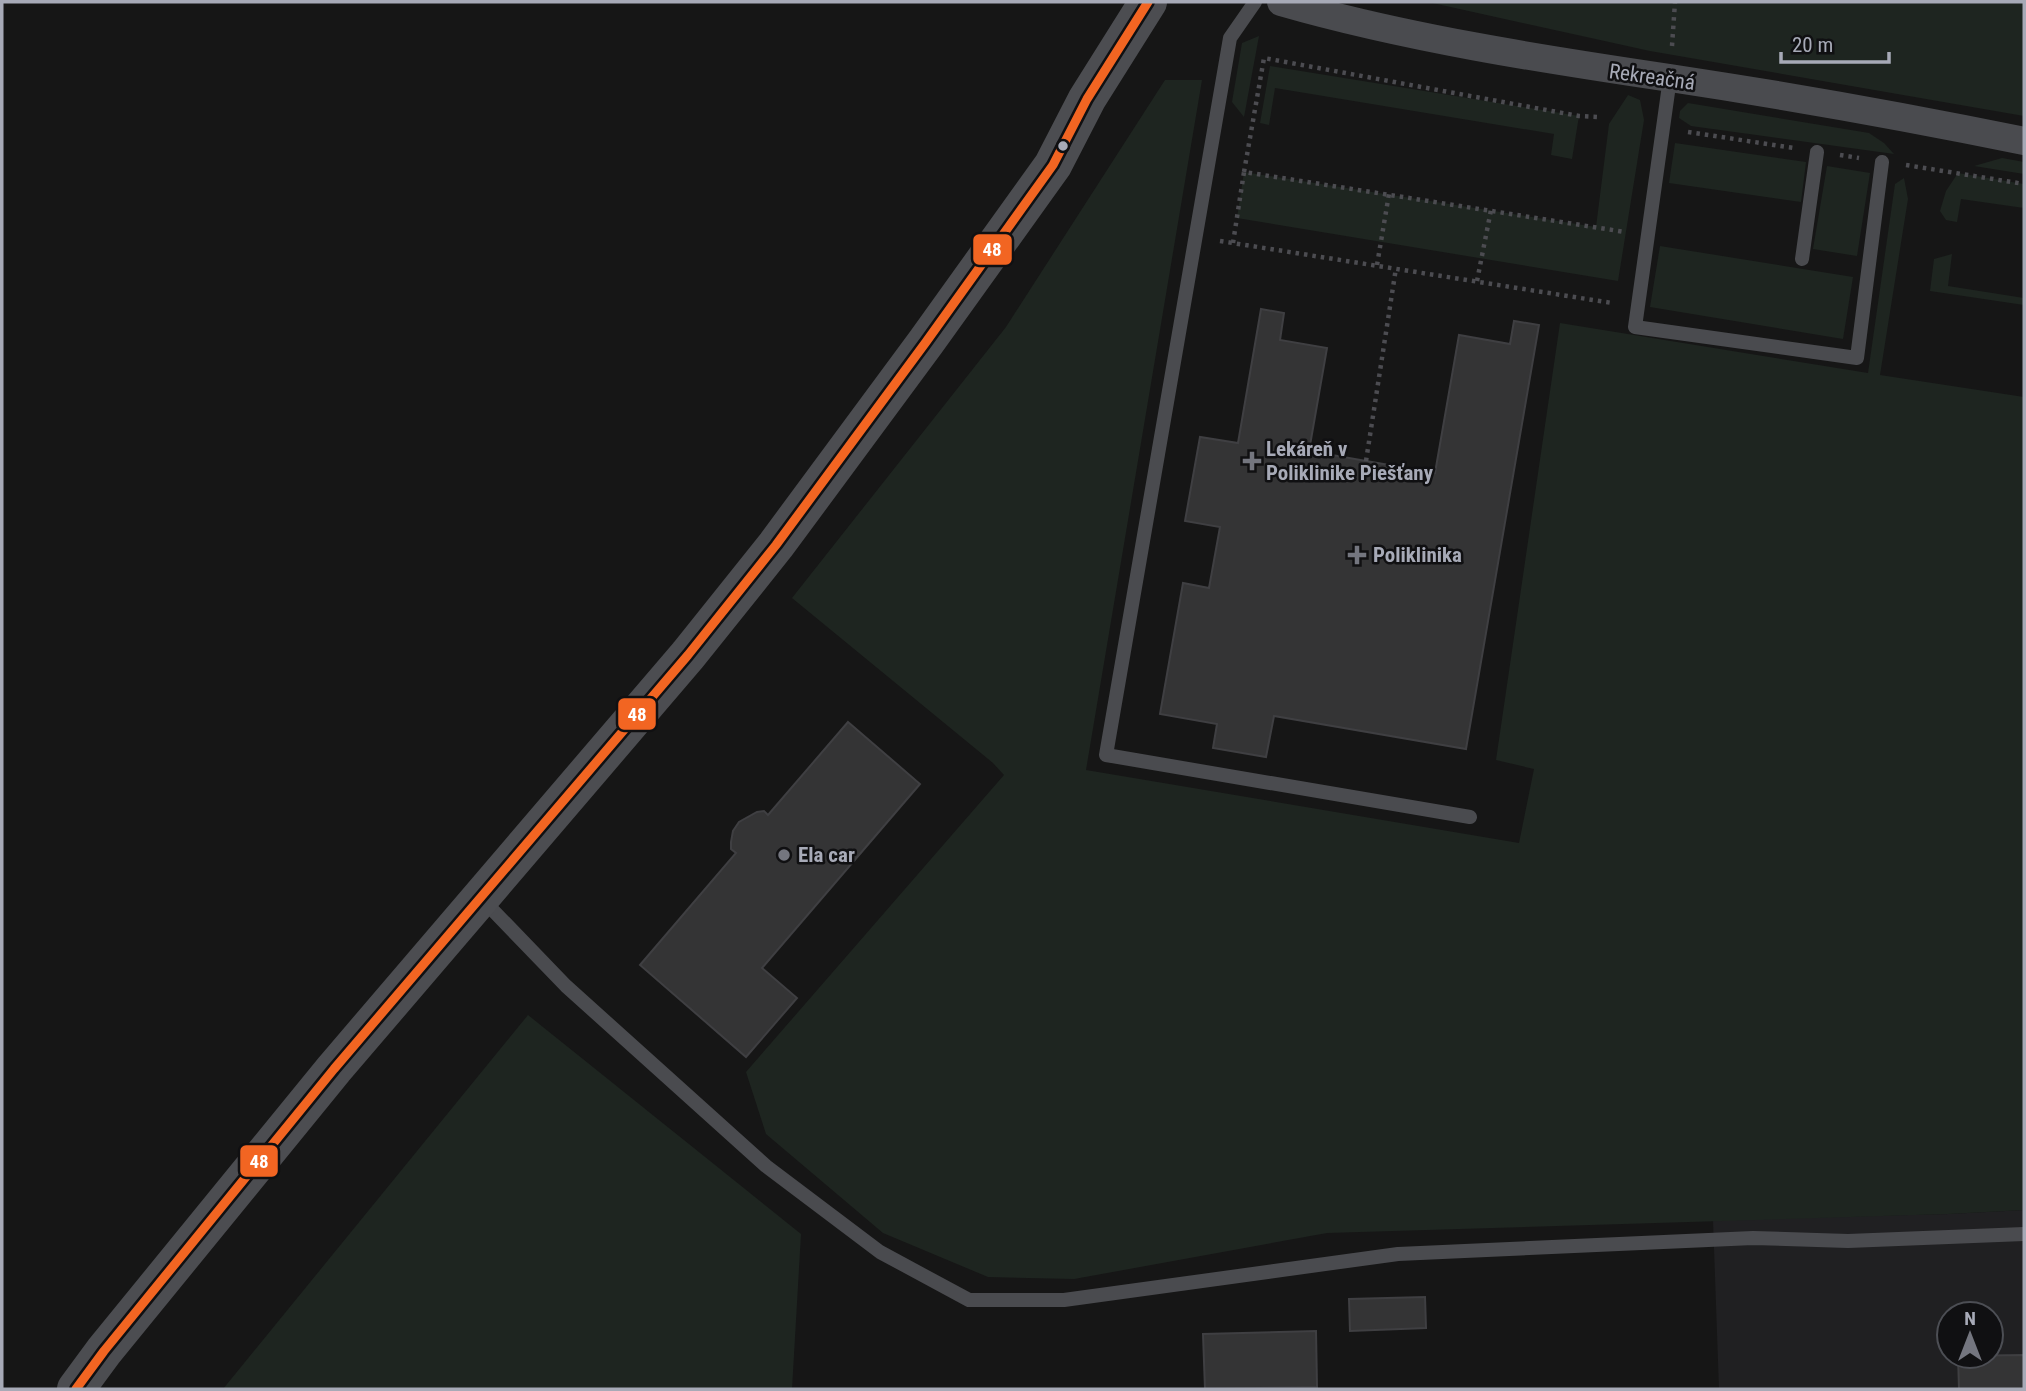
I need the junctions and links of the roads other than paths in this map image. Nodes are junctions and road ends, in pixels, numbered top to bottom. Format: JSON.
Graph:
{"nodes":[{"id":1,"x":1148,"y":2,"type":"edge"},
{"id":2,"x":1255,"y":2,"type":"edge"},
{"id":3,"x":1281,"y":2,"type":"edge"},
{"id":4,"x":1670,"y":78,"type":"junction"},
{"id":5,"x":2024,"y":141,"type":"edge"},
{"id":6,"x":1817,"y":152,"type":"dead end"},
{"id":7,"x":1882,"y":162,"type":"dead end"},
{"id":8,"x":1802,"y":259,"type":"dead end"},
{"id":9,"x":1470,"y":817,"type":"dead end"},
{"id":10,"x":480,"y":898,"type":"junction"},
{"id":11,"x":2024,"y":1234,"type":"edge"},
{"id":12,"x":76,"y":1389,"type":"edge"}],
"edges":[{"from":1,"to":10,"type":"main road"},
{"from":2,"to":9,"type":"lane"},
{"from":3,"to":4,"type":"street","name":"Rekreačná"},
{"from":4,"to":5,"type":"street","name":"Rekreačná"},
{"from":4,"to":7,"type":"lane"},
{"from":6,"to":8,"type":"lane"},
{"from":10,"to":11,"type":"lane"},
{"from":10,"to":12,"type":"main road"}]}
